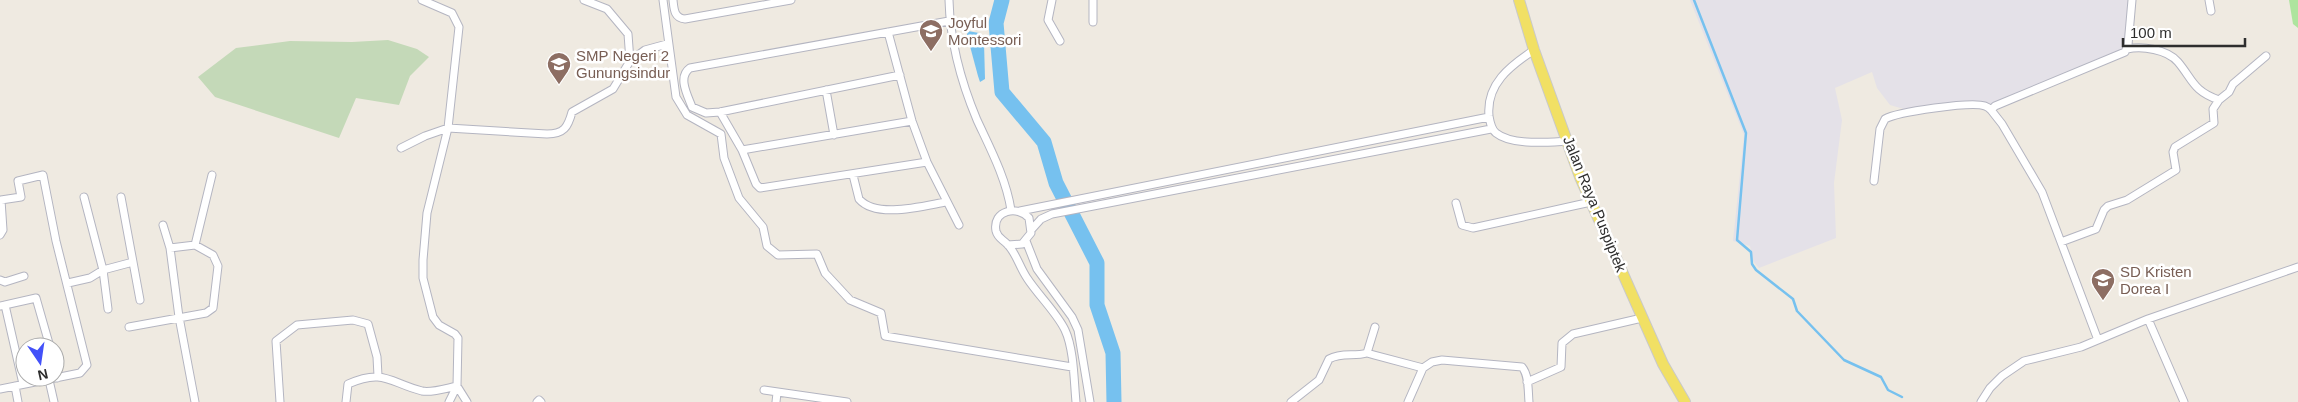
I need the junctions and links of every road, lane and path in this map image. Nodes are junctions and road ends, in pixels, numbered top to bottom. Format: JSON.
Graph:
{"nodes":[{"id":1,"x":422,"y":0,"type":"edge"},
{"id":2,"x":584,"y":0,"type":"edge"},
{"id":3,"x":663,"y":0,"type":"edge"},
{"id":4,"x":673,"y":0,"type":"edge"},
{"id":5,"x":791,"y":0,"type":"edge"},
{"id":6,"x":949,"y":0,"type":"edge"},
{"id":7,"x":1052,"y":0,"type":"edge"},
{"id":8,"x":1093,"y":0,"type":"edge"},
{"id":9,"x":1519,"y":0,"type":"edge"},
{"id":10,"x":2132,"y":0,"type":"edge"},
{"id":11,"x":2209,"y":0,"type":"edge"},
{"id":12,"x":2211,"y":11,"type":"dead end"},
{"id":13,"x":950,"y":20,"type":"junction"},
{"id":14,"x":1092,"y":22,"type":"dead end"},
{"id":15,"x":888,"y":32,"type":"junction"},
{"id":16,"x":1060,"y":41,"type":"dead end"},
{"id":17,"x":667,"y":44,"type":"junction"},
{"id":18,"x":2127,"y":49,"type":"junction"},
{"id":19,"x":1534,"y":50,"type":"junction"},
{"id":20,"x":2266,"y":56,"type":"dead end"},
{"id":21,"x":630,"y":61,"type":"junction"},
{"id":22,"x":900,"y":75,"type":"junction"},
{"id":23,"x":826,"y":90,"type":"junction"},
{"id":24,"x":2218,"y":100,"type":"junction"},
{"id":25,"x":1991,"y":110,"type":"junction"},
{"id":26,"x":720,"y":112,"type":"junction"},
{"id":27,"x":1489,"y":117,"type":"junction"},
{"id":28,"x":912,"y":121,"type":"junction"},
{"id":29,"x":448,"y":128,"type":"junction"},
{"id":30,"x":1492,"y":129,"type":"junction"},
{"id":31,"x":834,"y":134,"type":"junction"},
{"id":32,"x":1568,"y":141,"type":"junction"},
{"id":33,"x":401,"y":148,"type":"dead end"},
{"id":34,"x":742,"y":150,"type":"junction"},
{"id":35,"x":928,"y":162,"type":"junction"},
{"id":36,"x":212,"y":175,"type":"dead end"},
{"id":37,"x":852,"y":175,"type":"junction"},
{"id":38,"x":1874,"y":181,"type":"dead end"},
{"id":39,"x":84,"y":197,"type":"dead end"},
{"id":40,"x":121,"y":197,"type":"dead end"},
{"id":41,"x":946,"y":202,"type":"junction"},
{"id":42,"x":1591,"y":202,"type":"junction"},
{"id":43,"x":1456,"y":203,"type":"dead end"},
{"id":44,"x":1011,"y":210,"type":"junction"},
{"id":45,"x":1020,"y":211,"type":"junction"},
{"id":46,"x":163,"y":225,"type":"dead end"},
{"id":47,"x":959,"y":225,"type":"dead end"},
{"id":48,"x":1032,"y":229,"type":"junction"},
{"id":49,"x":0,"y":235,"type":"edge"},
{"id":50,"x":1026,"y":241,"type":"junction"},
{"id":51,"x":2061,"y":242,"type":"junction"},
{"id":52,"x":1008,"y":244,"type":"junction"},
{"id":53,"x":195,"y":246,"type":"junction"},
{"id":54,"x":170,"y":248,"type":"junction"},
{"id":55,"x":133,"y":262,"type":"junction"},
{"id":56,"x":2298,"y":267,"type":"edge"},
{"id":57,"x":103,"y":270,"type":"junction"},
{"id":58,"x":24,"y":276,"type":"dead end"},
{"id":59,"x":0,"y":280,"type":"edge"},
{"id":60,"x":68,"y":284,"type":"junction"},
{"id":61,"x":140,"y":300,"type":"dead end"},
{"id":62,"x":2,"y":306,"type":"edge"},
{"id":63,"x":108,"y":309,"type":"dead end"},
{"id":64,"x":178,"y":317,"type":"junction"},
{"id":65,"x":1642,"y":318,"type":"junction"},
{"id":66,"x":2148,"y":319,"type":"junction"},
{"id":67,"x":129,"y":327,"type":"dead end"},
{"id":68,"x":1375,"y":327,"type":"dead end"},
{"id":69,"x":47,"y":337,"type":"edge"},
{"id":70,"x":2098,"y":340,"type":"junction"},
{"id":71,"x":1367,"y":353,"type":"junction"},
{"id":72,"x":15,"y":366,"type":"edge"},
{"id":73,"x":1072,"y":367,"type":"junction"},
{"id":74,"x":1424,"y":368,"type":"junction"},
{"id":75,"x":65,"y":376,"type":"edge"},
{"id":76,"x":378,"y":376,"type":"junction"},
{"id":77,"x":1528,"y":382,"type":"junction"},
{"id":78,"x":15,"y":386,"type":"edge"},
{"id":79,"x":457,"y":386,"type":"junction"},
{"id":80,"x":19,"y":387,"type":"edge"},
{"id":81,"x":51,"y":387,"type":"edge"},
{"id":82,"x":0,"y":389,"type":"edge"},
{"id":83,"x":764,"y":390,"type":"dead end"},
{"id":84,"x":777,"y":393,"type":"junction"},
{"id":85,"x":18,"y":402,"type":"edge"},
{"id":86,"x":54,"y":402,"type":"edge"},
{"id":87,"x":195,"y":402,"type":"edge"},
{"id":88,"x":280,"y":402,"type":"edge"},
{"id":89,"x":346,"y":402,"type":"edge"},
{"id":90,"x":449,"y":402,"type":"edge"},
{"id":91,"x":467,"y":402,"type":"edge"},
{"id":92,"x":776,"y":402,"type":"edge"},
{"id":93,"x":847,"y":402,"type":"edge"},
{"id":94,"x":1076,"y":402,"type":"edge"},
{"id":95,"x":1090,"y":402,"type":"edge"},
{"id":96,"x":1291,"y":402,"type":"edge"},
{"id":97,"x":1408,"y":402,"type":"edge"},
{"id":98,"x":1529,"y":402,"type":"edge"},
{"id":99,"x":1685,"y":402,"type":"edge"},
{"id":100,"x":1981,"y":402,"type":"edge"},
{"id":101,"x":2184,"y":402,"type":"edge"}],
"edges":[{"from":1,"to":29,"type":"street"},
{"from":2,"to":21,"type":"street"},
{"from":3,"to":17,"type":"street"},
{"from":4,"to":5,"type":"street"},
{"from":6,"to":13,"type":"street"},
{"from":7,"to":16,"type":"street"},
{"from":8,"to":14,"type":"street"},
{"from":9,"to":19,"type":"main road","name":"Jalan Raya Puspiptek"},
{"from":10,"to":18,"type":"street"},
{"from":11,"to":12,"type":"street"},
{"from":13,"to":15,"type":"street"},
{"from":13,"to":44,"type":"street"},
{"from":15,"to":22,"type":"street"},
{"from":15,"to":26,"type":"street"},
{"from":17,"to":21,"type":"street"},
{"from":17,"to":73,"type":"street"},
{"from":18,"to":24,"type":"street"},
{"from":18,"to":25,"type":"street"},
{"from":19,"to":27,"type":"street"},
{"from":19,"to":32,"type":"main road","name":"Jalan Raya Puspiptek"},
{"from":20,"to":24,"type":"street"},
{"from":21,"to":29,"type":"street"},
{"from":22,"to":23,"type":"street"},
{"from":22,"to":28,"type":"street"},
{"from":23,"to":26,"type":"street"},
{"from":23,"to":31,"type":"street"},
{"from":24,"to":51,"type":"street"},
{"from":25,"to":38,"type":"street"},
{"from":25,"to":51,"type":"street"},
{"from":26,"to":34,"type":"street"},
{"from":27,"to":30,"type":"street"},
{"from":27,"to":45,"type":"street"},
{"from":28,"to":31,"type":"street"},
{"from":28,"to":35,"type":"street"},
{"from":29,"to":33,"type":"street"},
{"from":29,"to":79,"type":"street"},
{"from":30,"to":32,"type":"street"},
{"from":30,"to":48,"type":"street"},
{"from":31,"to":34,"type":"street"},
{"from":32,"to":42,"type":"main road","name":"Jalan Raya Puspiptek"},
{"from":34,"to":37,"type":"street"},
{"from":35,"to":37,"type":"street"},
{"from":35,"to":41,"type":"street"},
{"from":36,"to":53,"type":"street"},
{"from":37,"to":41,"type":"street"},
{"from":39,"to":57,"type":"street"},
{"from":40,"to":55,"type":"street"},
{"from":41,"to":47,"type":"street"},
{"from":42,"to":43,"type":"street"},
{"from":42,"to":65,"type":"main road","name":"Jalan Raya Puspiptek"},
{"from":44,"to":45,"type":"street"},
{"from":44,"to":52,"type":"street"},
{"from":45,"to":48,"type":"street"},
{"from":46,"to":54,"type":"street"},
{"from":48,"to":50,"type":"street"},
{"from":49,"to":60,"type":"street"},
{"from":50,"to":52,"type":"street"},
{"from":50,"to":95,"type":"street"},
{"from":51,"to":70,"type":"street"},
{"from":52,"to":73,"type":"street"},
{"from":53,"to":54,"type":"street"},
{"from":53,"to":64,"type":"street"},
{"from":54,"to":64,"type":"street"},
{"from":55,"to":57,"type":"street"},
{"from":55,"to":61,"type":"street"},
{"from":56,"to":66,"type":"street"},
{"from":57,"to":60,"type":"street"},
{"from":57,"to":63,"type":"street"},
{"from":58,"to":59,"type":"street"},
{"from":60,"to":75,"type":"street"},
{"from":62,"to":69,"type":"street"},
{"from":62,"to":72,"type":"street"},
{"from":64,"to":67,"type":"street"},
{"from":64,"to":87,"type":"street"},
{"from":65,"to":77,"type":"street"},
{"from":65,"to":99,"type":"main road","name":"Jalan Raya Puspiptek"},
{"from":66,"to":70,"type":"street"},
{"from":66,"to":101,"type":"street"},
{"from":68,"to":71,"type":"street"},
{"from":70,"to":100,"type":"street"},
{"from":71,"to":74,"type":"street"},
{"from":71,"to":96,"type":"street"},
{"from":73,"to":94,"type":"street"},
{"from":74,"to":77,"type":"street"},
{"from":74,"to":97,"type":"street"},
{"from":76,"to":79,"type":"street"},
{"from":76,"to":88,"type":"street"},
{"from":76,"to":89,"type":"street"},
{"from":77,"to":98,"type":"street"},
{"from":78,"to":82,"type":"street"},
{"from":79,"to":90,"type":"street"},
{"from":79,"to":91,"type":"street"},
{"from":80,"to":85,"type":"street"},
{"from":81,"to":86,"type":"street"},
{"from":83,"to":84,"type":"street"},
{"from":84,"to":92,"type":"street"},
{"from":84,"to":93,"type":"street"}]}
